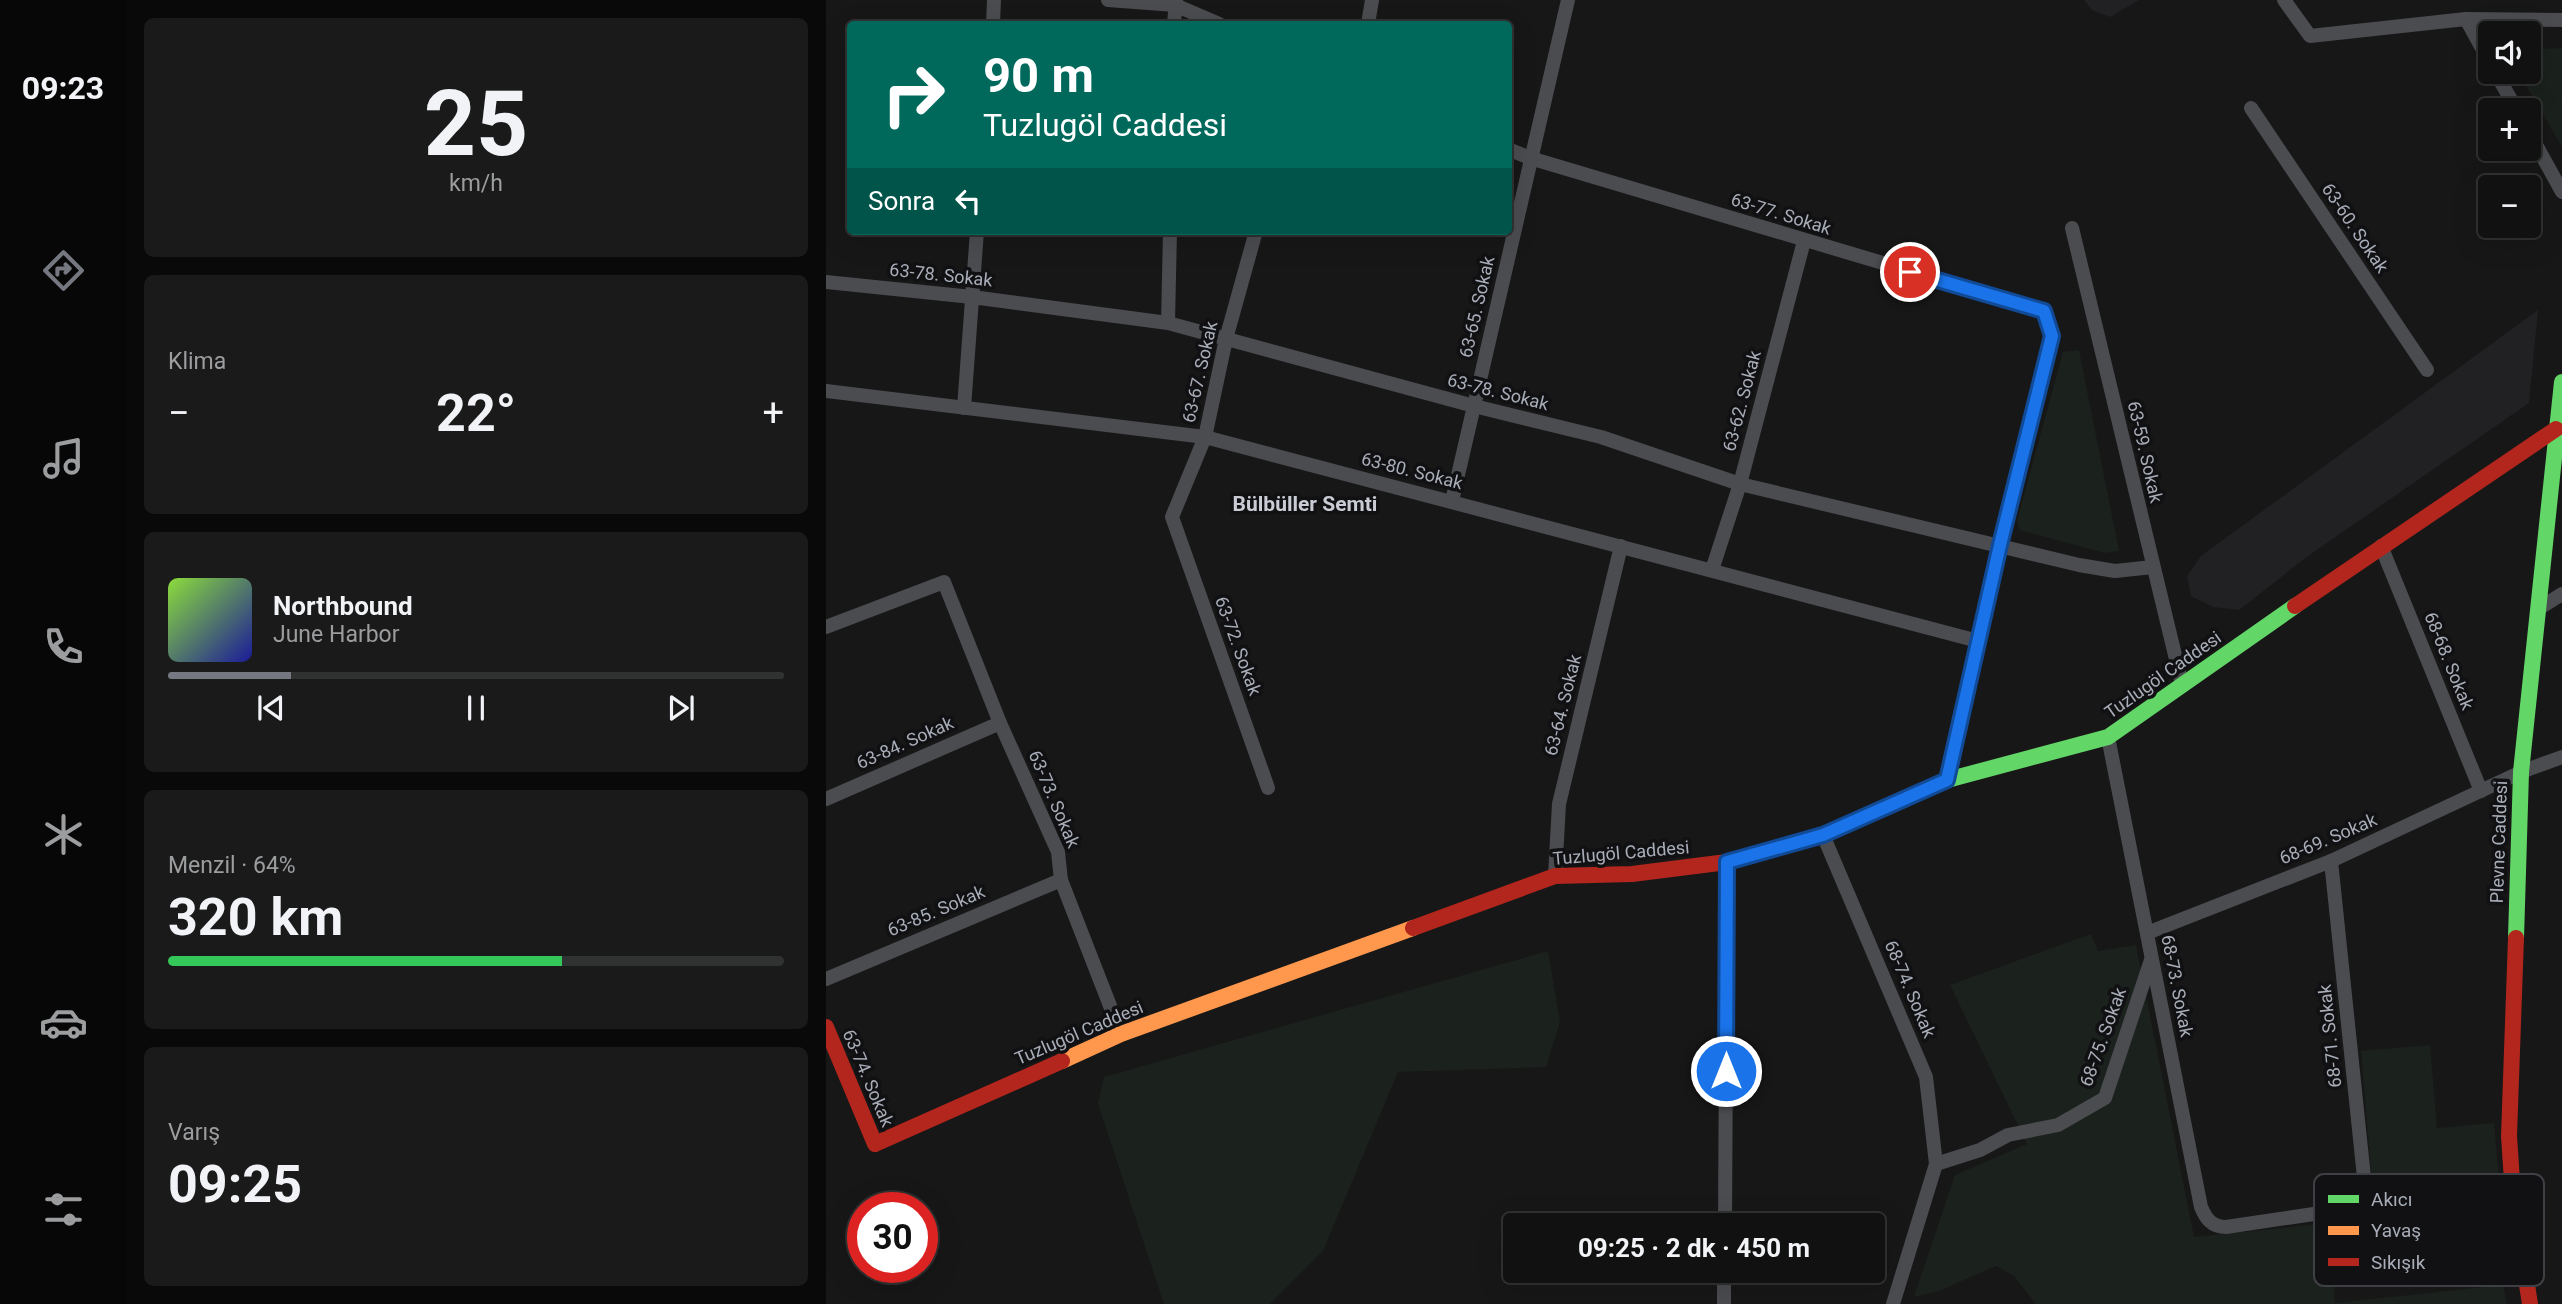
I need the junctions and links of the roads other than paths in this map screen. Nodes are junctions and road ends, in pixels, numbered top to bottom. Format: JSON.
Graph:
{"nodes":[{"id":1,"x":994,"y":0,"type":"edge"},
{"id":2,"x":1108,"y":0,"type":"edge"},
{"id":3,"x":1372,"y":0,"type":"edge"},
{"id":4,"x":1568,"y":0,"type":"edge"},
{"id":5,"x":2284,"y":0,"type":"edge"},
{"id":6,"x":1175,"y":3,"type":"edge"},
{"id":7,"x":2466,"y":19,"type":"junction"},
{"id":8,"x":2562,"y":20,"type":"edge"},
{"id":9,"x":993,"y":21,"type":"edge"},
{"id":10,"x":1174,"y":21,"type":"edge"},
{"id":11,"x":1213,"y":21,"type":"edge"},
{"id":12,"x":1368,"y":21,"type":"edge"},
{"id":13,"x":2478,"y":41,"type":"edge"},
{"id":14,"x":2250,"y":108,"type":"dead end"},
{"id":15,"x":1512,"y":151,"type":"edge"},
{"id":16,"x":2541,"y":154,"type":"edge"},
{"id":17,"x":1530,"y":158,"type":"junction"},
{"id":18,"x":2562,"y":192,"type":"edge"},
{"id":19,"x":2072,"y":228,"type":"dead end"},
{"id":20,"x":977,"y":235,"type":"edge"},
{"id":21,"x":1170,"y":235,"type":"edge"},
{"id":22,"x":1255,"y":235,"type":"edge"},
{"id":23,"x":1804,"y":241,"type":"junction"},
{"id":24,"x":826,"y":282,"type":"edge"},
{"id":25,"x":972,"y":298,"type":"junction"},
{"id":26,"x":1168,"y":323,"type":"junction"},
{"id":27,"x":1226,"y":339,"type":"junction"},
{"id":28,"x":2427,"y":370,"type":"dead end"},
{"id":29,"x":2562,"y":382,"type":"edge"},
{"id":30,"x":826,"y":391,"type":"edge"},
{"id":31,"x":1474,"y":406,"type":"junction"},
{"id":32,"x":964,"y":408,"type":"junction"},
{"id":33,"x":2556,"y":429,"type":"junction"},
{"id":34,"x":1205,"y":437,"type":"junction"},
{"id":35,"x":1740,"y":484,"type":"junction"},
{"id":36,"x":1452,"y":500,"type":"junction"},
{"id":37,"x":1172,"y":517,"type":"joint"},
{"id":38,"x":2000,"y":545,"type":"junction"},
{"id":39,"x":1621,"y":546,"type":"junction"},
{"id":40,"x":2381,"y":546,"type":"junction"},
{"id":41,"x":2152,"y":567,"type":"junction"},
{"id":42,"x":1712,"y":570,"type":"junction"},
{"id":43,"x":2562,"y":593,"type":"edge"},
{"id":44,"x":2538,"y":609,"type":"junction"},
{"id":45,"x":826,"y":627,"type":"edge"},
{"id":46,"x":1978,"y":641,"type":"junction"},
{"id":47,"x":2182,"y":684,"type":"junction"},
{"id":48,"x":1000,"y":723,"type":"junction"},
{"id":49,"x":2108,"y":737,"type":"junction"},
{"id":50,"x":2562,"y":757,"type":"edge"},
{"id":51,"x":2521,"y":772,"type":"junction"},
{"id":52,"x":1947,"y":780,"type":"junction"},
{"id":53,"x":1268,"y":788,"type":"dead end"},
{"id":54,"x":2481,"y":791,"type":"junction"},
{"id":55,"x":826,"y":799,"type":"edge"},
{"id":56,"x":1823,"y":835,"type":"junction"},
{"id":57,"x":2331,"y":861,"type":"junction"},
{"id":58,"x":1727,"y":862,"type":"junction"},
{"id":59,"x":1555,"y":876,"type":"junction"},
{"id":60,"x":1061,"y":880,"type":"junction"},
{"id":61,"x":2147,"y":933,"type":"junction"},
{"id":62,"x":2152,"y":957,"type":"junction"},
{"id":63,"x":826,"y":979,"type":"edge"},
{"id":64,"x":826,"y":1027,"type":"edge"},
{"id":65,"x":1121,"y":1034,"type":"junction"},
{"id":66,"x":875,"y":1144,"type":"joint"},
{"id":67,"x":1936,"y":1164,"type":"junction"},
{"id":68,"x":2364,"y":1174,"type":"edge"},
{"id":69,"x":2512,"y":1174,"type":"edge"},
{"id":70,"x":1725,"y":1213,"type":"edge"},
{"id":71,"x":2314,"y":1214,"type":"edge"},
{"id":72,"x":1724,"y":1283,"type":"edge"},
{"id":73,"x":2527,"y":1286,"type":"edge"},
{"id":74,"x":1724,"y":1304,"type":"edge"},
{"id":75,"x":1893,"y":1304,"type":"edge"},
{"id":76,"x":2530,"y":1304,"type":"edge"}],
"edges":[{"from":1,"to":9,"type":"street"},
{"from":2,"to":6,"type":"street"},
{"from":3,"to":12,"type":"street"},
{"from":4,"to":17,"type":"street","name":"63-65. Sokak"},
{"from":5,"to":7,"type":"street"},
{"from":6,"to":10,"type":"street"},
{"from":6,"to":11,"type":"street"},
{"from":7,"to":8,"type":"street"},
{"from":7,"to":13,"type":"street"},
{"from":14,"to":28,"type":"street","name":"63-60. Sokak"},
{"from":15,"to":17,"type":"street","name":"63-77. Sokak"},
{"from":16,"to":18,"type":"street"},
{"from":17,"to":23,"type":"street","name":"63-77. Sokak"},
{"from":17,"to":31,"type":"street","name":"63-65. Sokak"},
{"from":19,"to":41,"type":"street","name":"63-59. Sokak"},
{"from":20,"to":25,"type":"street"},
{"from":21,"to":26,"type":"street"},
{"from":22,"to":27,"type":"street","name":"63-67. Sokak"},
{"from":23,"to":35,"type":"street","name":"63-62. Sokak"},
{"from":23,"to":38,"type":"street","name":"63-77. Sokak"},
{"from":24,"to":25,"type":"street","name":"63-78. Sokak"},
{"from":25,"to":26,"type":"street","name":"63-78. Sokak"},
{"from":25,"to":32,"type":"street"},
{"from":26,"to":27,"type":"street","name":"63-78. Sokak"},
{"from":27,"to":31,"type":"street","name":"63-78. Sokak"},
{"from":27,"to":34,"type":"street","name":"63-67. Sokak"},
{"from":29,"to":33,"type":"street","name":"Plevne Caddesi"},
{"from":30,"to":32,"type":"street","name":"63-80. Sokak"},
{"from":31,"to":35,"type":"street","name":"63-78. Sokak"},
{"from":31,"to":36,"type":"street","name":"63-65. Sokak"},
{"from":32,"to":34,"type":"street","name":"63-80. Sokak"},
{"from":33,"to":40,"type":"street","name":"Tuzlugöl Caddesi"},
{"from":33,"to":44,"type":"street","name":"Plevne Caddesi"},
{"from":34,"to":36,"type":"street","name":"63-80. Sokak"},
{"from":34,"to":37,"type":"street","name":"63-67. Sokak"},
{"from":35,"to":38,"type":"street","name":"63-78. Sokak"},
{"from":35,"to":42,"type":"street","name":"63-62. Sokak"},
{"from":36,"to":39,"type":"street","name":"63-80. Sokak"},
{"from":37,"to":53,"type":"street","name":"63-72. Sokak"},
{"from":38,"to":41,"type":"street","name":"63-78. Sokak"},
{"from":38,"to":46,"type":"street"},
{"from":39,"to":42,"type":"street","name":"63-80. Sokak"},
{"from":39,"to":59,"type":"street","name":"63-64. Sokak"},
{"from":40,"to":47,"type":"street","name":"Tuzlugöl Caddesi"},
{"from":40,"to":54,"type":"street","name":"68-68. Sokak"},
{"from":41,"to":47,"type":"street","name":"63-59. Sokak"},
{"from":42,"to":46,"type":"street","name":"63-80. Sokak"},
{"from":43,"to":44,"type":"street"},
{"from":44,"to":51,"type":"street","name":"Plevne Caddesi"},
{"from":45,"to":48,"type":"street","name":"63-73. Sokak"},
{"from":46,"to":52,"type":"street"},
{"from":47,"to":49,"type":"street","name":"Tuzlugöl Caddesi"},
{"from":48,"to":55,"type":"street","name":"63-84. Sokak"},
{"from":48,"to":60,"type":"street","name":"63-73. Sokak"},
{"from":49,"to":52,"type":"street","name":"Tuzlugöl Caddesi"},
{"from":49,"to":61,"type":"street","name":"68-73. Sokak"},
{"from":50,"to":51,"type":"street","name":"68-69. Sokak"},
{"from":51,"to":54,"type":"street","name":"68-69. Sokak"},
{"from":51,"to":69,"type":"street","name":"Plevne Caddesi"},
{"from":52,"to":56,"type":"street","name":"Tuzlugöl Caddesi"},
{"from":54,"to":57,"type":"street","name":"68-69. Sokak"},
{"from":56,"to":58,"type":"street","name":"Tuzlugöl Caddesi"},
{"from":56,"to":67,"type":"street","name":"68-74. Sokak"},
{"from":57,"to":61,"type":"street","name":"68-69. Sokak"},
{"from":57,"to":68,"type":"street","name":"68-71. Sokak"},
{"from":58,"to":59,"type":"street","name":"Tuzlugöl Caddesi"},
{"from":58,"to":70,"type":"street"},
{"from":59,"to":65,"type":"street","name":"Tuzlugöl Caddesi"},
{"from":60,"to":63,"type":"street","name":"63-85. Sokak"},
{"from":60,"to":65,"type":"street","name":"63-73. Sokak"},
{"from":61,"to":62,"type":"street","name":"68-73. Sokak"},
{"from":62,"to":67,"type":"street","name":"68-75. Sokak"},
{"from":62,"to":71,"type":"street","name":"68-73. Sokak"},
{"from":64,"to":66,"type":"street","name":"63-74. Sokak"},
{"from":65,"to":66,"type":"street","name":"Tuzlugöl Caddesi"},
{"from":67,"to":75,"type":"street"},
{"from":72,"to":74,"type":"street"},
{"from":73,"to":76,"type":"street","name":"Plevne Caddesi"}]}
